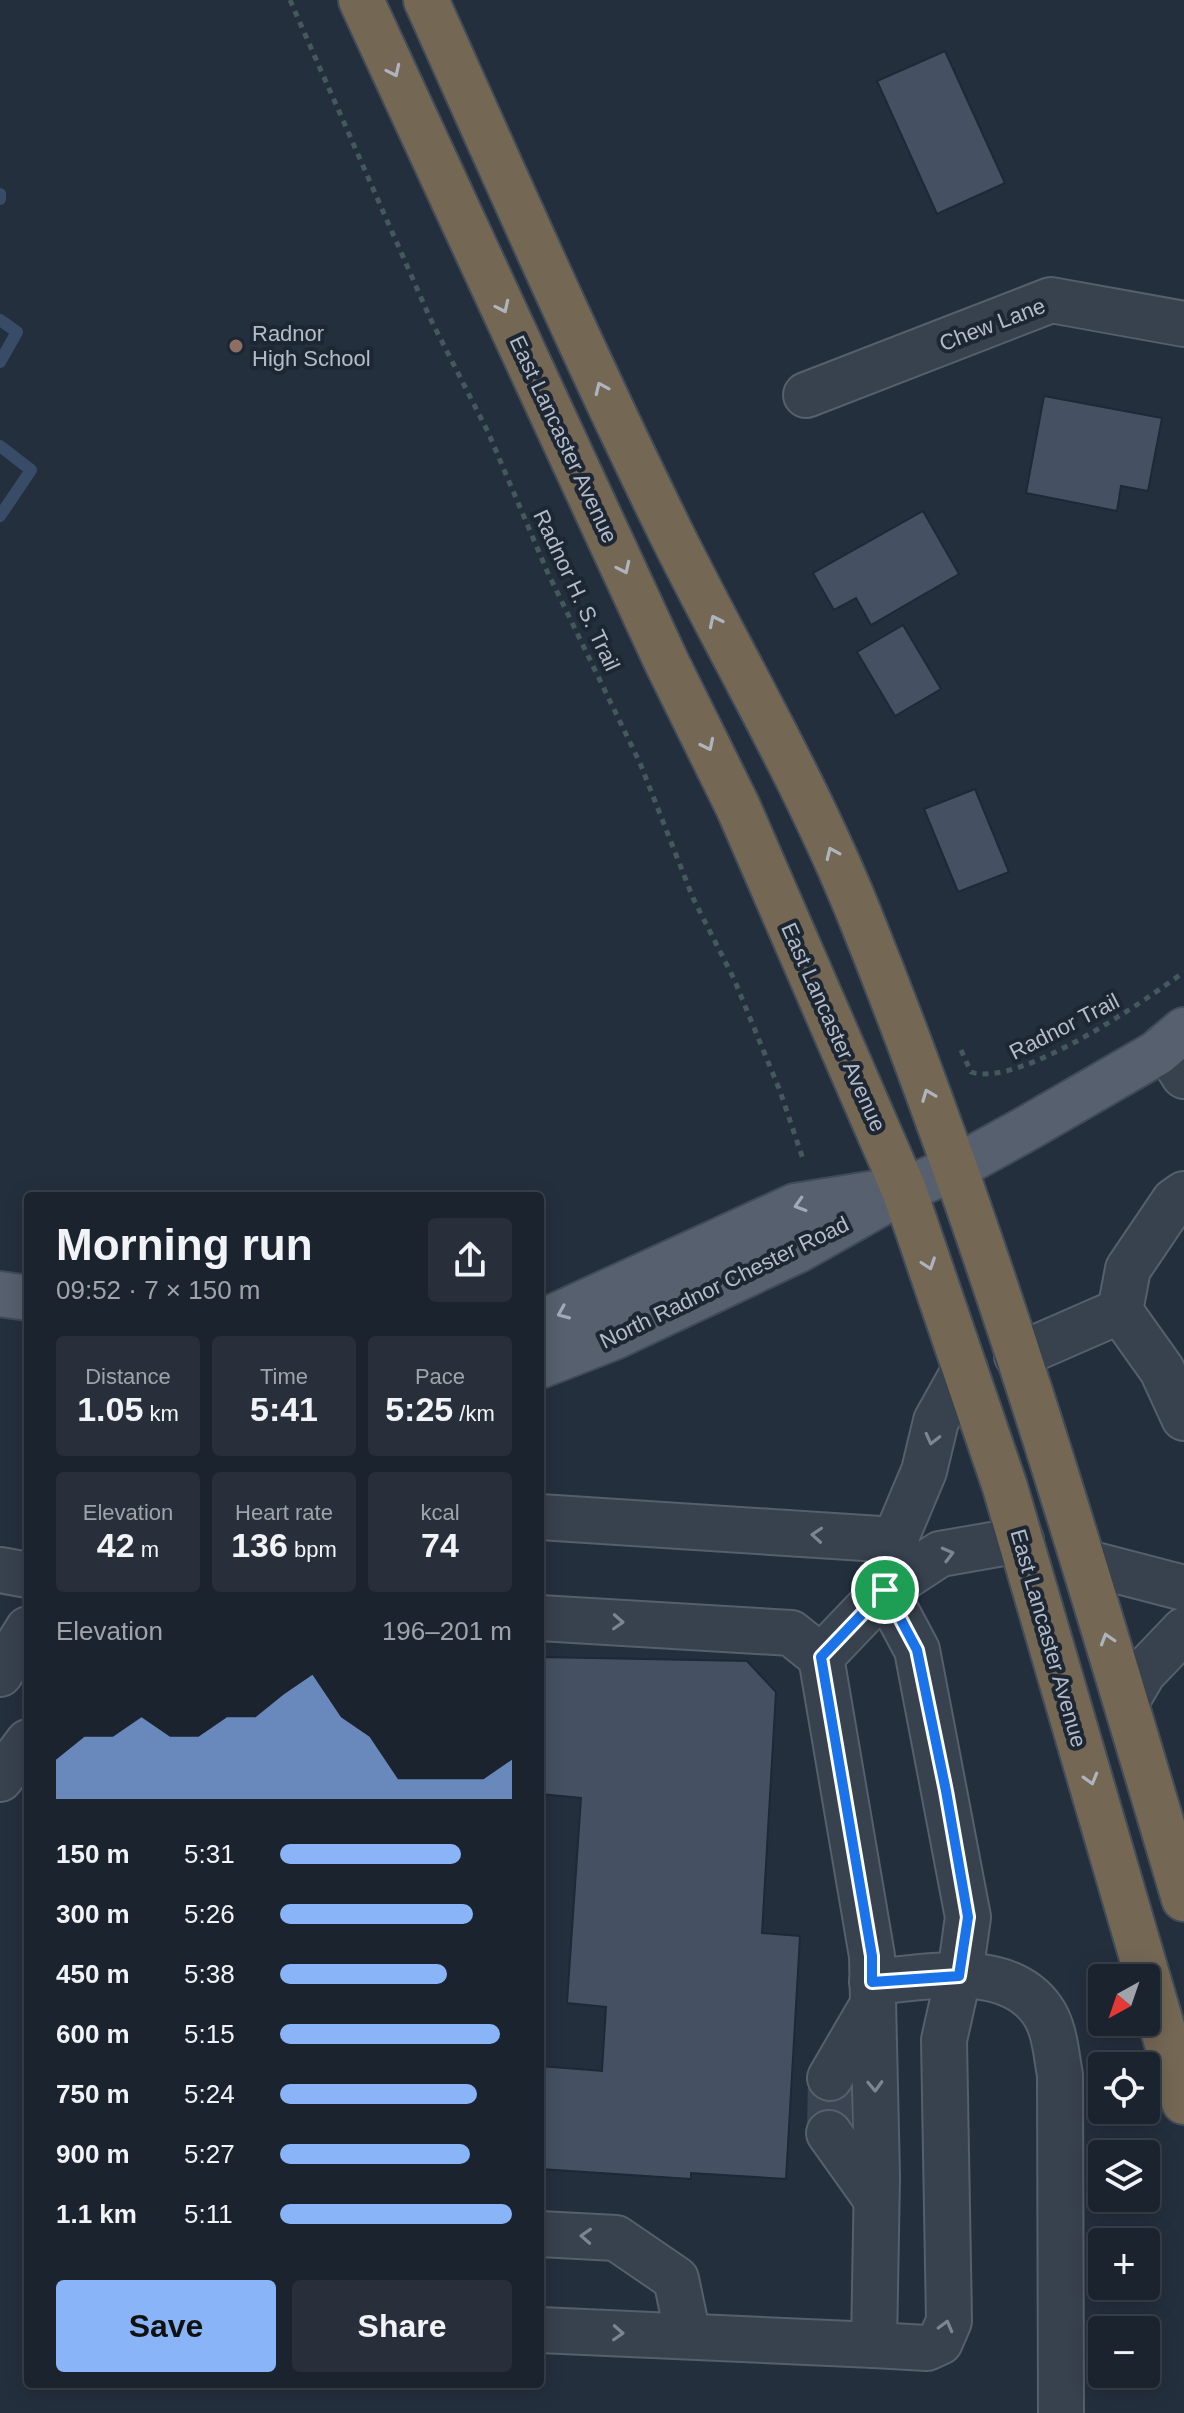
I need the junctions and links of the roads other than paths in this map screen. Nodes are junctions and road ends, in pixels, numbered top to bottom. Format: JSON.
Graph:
{"nodes":[{"id":1,"x":361,"y":0,"type":"edge"},
{"id":2,"x":426,"y":0,"type":"edge"},
{"id":3,"x":1184,"y":324,"type":"edge"},
{"id":4,"x":806,"y":395,"type":"dead end"},
{"id":5,"x":1178,"y":1051,"type":"edge"},
{"id":6,"x":955,"y":1168,"type":"junction"},
{"id":7,"x":904,"y":1190,"type":"junction"},
{"id":8,"x":1184,"y":1194,"type":"edge"},
{"id":9,"x":0,"y":1294,"type":"edge"},
{"id":10,"x":24,"y":1297,"type":"edge"},
{"id":11,"x":1120,"y":1311,"type":"junction"},
{"id":12,"x":544,"y":1321,"type":"edge"},
{"id":13,"x":1017,"y":1356,"type":"junction"},
{"id":14,"x":544,"y":1364,"type":"edge"},
{"id":15,"x":965,"y":1369,"type":"junction"},
{"id":16,"x":1184,"y":1418,"type":"edge"},
{"id":17,"x":544,"y":1517,"type":"edge"},
{"id":18,"x":895,"y":1540,"type":"junction"},
{"id":19,"x":1021,"y":1540,"type":"junction"},
{"id":20,"x":1084,"y":1562,"type":"junction"},
{"id":21,"x":0,"y":1570,"type":"edge"},
{"id":22,"x":24,"y":1574,"type":"edge"},
{"id":23,"x":1184,"y":1588,"type":"edge"},
{"id":24,"x":885,"y":1590,"type":"junction"},
{"id":25,"x":544,"y":1618,"type":"edge"},
{"id":26,"x":1184,"y":1630,"type":"edge"},
{"id":27,"x":24,"y":1635,"type":"edge"},
{"id":28,"x":821,"y":1657,"type":"junction"},
{"id":29,"x":0,"y":1674,"type":"edge"},
{"id":30,"x":1126,"y":1702,"type":"junction"},
{"id":31,"x":24,"y":1747,"type":"edge"},
{"id":32,"x":0,"y":1779,"type":"edge"},
{"id":33,"x":1184,"y":1899,"type":"edge"},
{"id":34,"x":959,"y":1976,"type":"junction"},
{"id":35,"x":873,"y":1993,"type":"junction"},
{"id":36,"x":830,"y":2078,"type":"tunnel mouth"},
{"id":37,"x":1184,"y":2102,"type":"edge"},
{"id":38,"x":829,"y":2133,"type":"tunnel mouth"},
{"id":39,"x":876,"y":2199,"type":"junction"},
{"id":40,"x":544,"y":2234,"type":"edge"},
{"id":41,"x":544,"y":2330,"type":"edge"},
{"id":42,"x":688,"y":2336,"type":"junction"},
{"id":43,"x":874,"y":2345,"type":"junction"},
{"id":44,"x":1061,"y":2413,"type":"edge"}],
"edges":[{"from":1,"to":7,"type":"highway","name":"East Lancaster Avenue","one_way":true},
{"from":6,"to":2,"type":"highway","one_way":true},
{"from":3,"to":4,"type":"street","name":"Chew Lane"},
{"from":5,"to":6,"type":"main road","name":"North Radnor Chester Road"},
{"from":6,"to":7,"type":"main road","name":"North Radnor Chester Road"},
{"from":6,"to":13,"type":"highway"},
{"from":7,"to":12,"type":"main road","name":"North Radnor Chester Road","one_way":true},
{"from":7,"to":14,"type":"main road","name":"North Radnor Chester Road"},
{"from":7,"to":15,"type":"highway","name":"East Lancaster Avenue","one_way":true},
{"from":8,"to":11,"type":"street"},
{"from":9,"to":10,"type":"main road"},
{"from":11,"to":13,"type":"street"},
{"from":11,"to":16,"type":"street"},
{"from":13,"to":20,"type":"highway"},
{"from":15,"to":18,"type":"street","one_way":true},
{"from":15,"to":19,"type":"highway","name":"East Lancaster Avenue"},
{"from":18,"to":17,"type":"street","one_way":true},
{"from":18,"to":24,"type":"street"},
{"from":24,"to":19,"type":"street","one_way":true},
{"from":19,"to":37,"type":"highway","name":"East Lancaster Avenue","one_way":true},
{"from":20,"to":23,"type":"street"},
{"from":30,"to":20,"type":"highway","one_way":true},
{"from":21,"to":22,"type":"street"},
{"from":24,"to":28,"type":"street"},
{"from":24,"to":34,"type":"street"},
{"from":25,"to":28,"type":"street","one_way":true},
{"from":26,"to":30,"type":"street"},
{"from":27,"to":29,"type":"street"},
{"from":28,"to":35,"type":"street"},
{"from":30,"to":33,"type":"highway"},
{"from":31,"to":32,"type":"street"},
{"from":34,"to":35,"type":"street"},
{"from":43,"to":34,"type":"street","one_way":true},
{"from":34,"to":44,"type":"street"},
{"from":35,"to":36,"type":"street"},
{"from":35,"to":39,"type":"street","one_way":true},
{"from":38,"to":39,"type":"street"},
{"from":39,"to":43,"type":"street"},
{"from":42,"to":40,"type":"street","one_way":true},
{"from":41,"to":42,"type":"street","one_way":true},
{"from":42,"to":43,"type":"street"}]}
